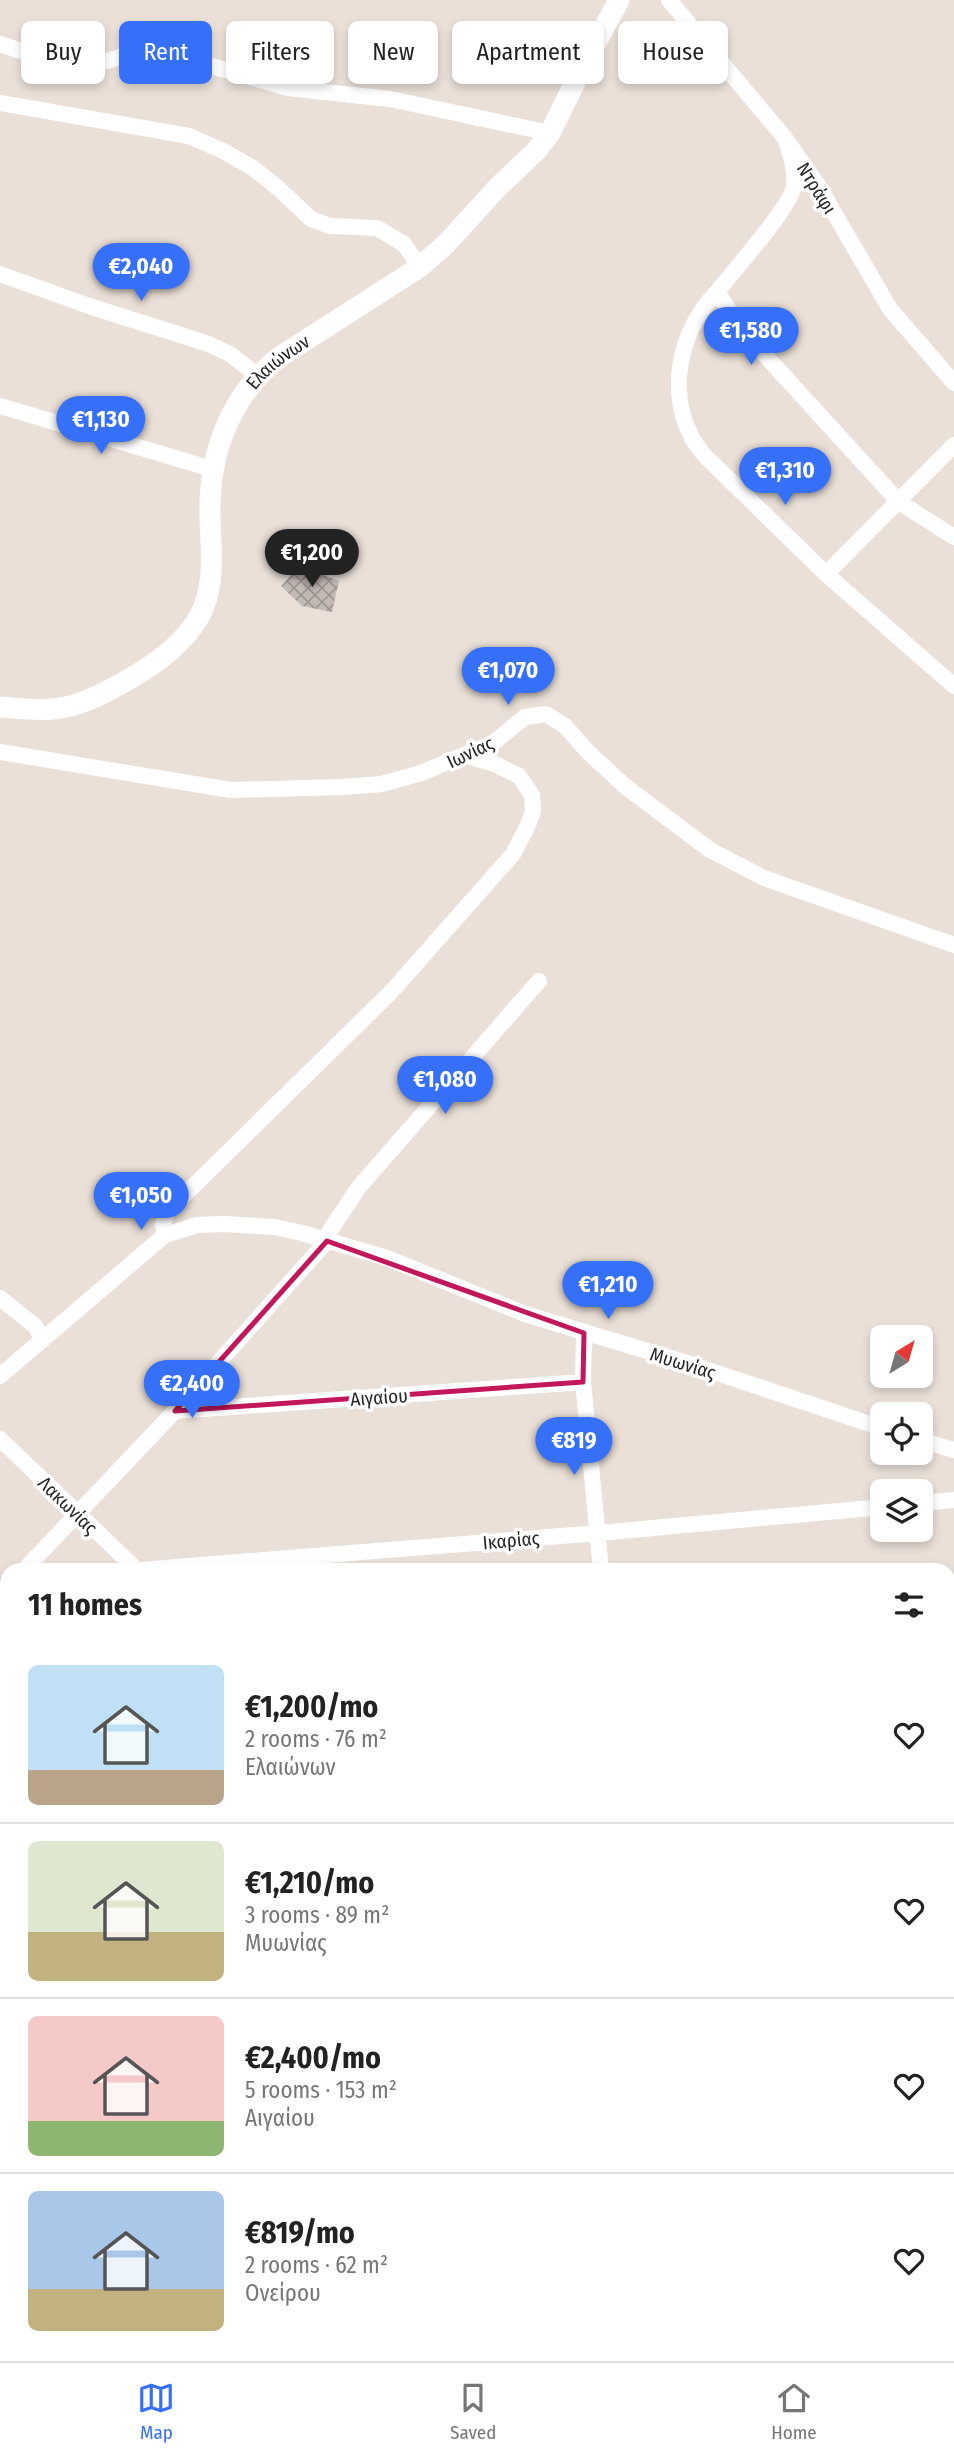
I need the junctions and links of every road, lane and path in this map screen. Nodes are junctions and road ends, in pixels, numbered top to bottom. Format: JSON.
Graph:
{"nodes":[{"id":1,"x":619,"y":0,"type":"edge"},
{"id":2,"x":669,"y":0,"type":"edge"},
{"id":3,"x":0,"y":44,"type":"edge"},
{"id":4,"x":0,"y":103,"type":"edge"},
{"id":5,"x":550,"y":133,"type":"junction"},
{"id":6,"x":785,"y":138,"type":"junction"},
{"id":7,"x":419,"y":267,"type":"junction"},
{"id":8,"x":0,"y":274,"type":"edge"},
{"id":9,"x":717,"y":292,"type":"junction"},
{"id":10,"x":258,"y":376,"type":"junction"},
{"id":11,"x":954,"y":383,"type":"edge"},
{"id":12,"x":0,"y":406,"type":"edge"},
{"id":13,"x":954,"y":445,"type":"edge"},
{"id":14,"x":212,"y":470,"type":"junction"},
{"id":15,"x":899,"y":502,"type":"junction"},
{"id":16,"x":954,"y":537,"type":"edge"},
{"id":17,"x":826,"y":574,"type":"junction"},
{"id":18,"x":954,"y":685,"type":"edge"},
{"id":19,"x":0,"y":707,"type":"edge"},
{"id":20,"x":0,"y":752,"type":"edge"},
{"id":21,"x":464,"y":755,"type":"junction"},
{"id":22,"x":954,"y":945,"type":"edge"},
{"id":23,"x":539,"y":981,"type":"dead end"},
{"id":24,"x":165,"y":1235,"type":"junction"},
{"id":25,"x":327,"y":1241,"type":"junction"},
{"id":26,"x":0,"y":1298,"type":"edge"},
{"id":27,"x":584,"y":1333,"type":"junction"},
{"id":28,"x":42,"y":1338,"type":"junction"},
{"id":29,"x":0,"y":1376,"type":"edge"},
{"id":30,"x":583,"y":1382,"type":"junction"},
{"id":31,"x":175,"y":1411,"type":"junction"},
{"id":32,"x":870,"y":1424,"type":"edge"},
{"id":33,"x":0,"y":1438,"type":"edge"},
{"id":34,"x":933,"y":1444,"type":"edge"},
{"id":35,"x":954,"y":1450,"type":"edge"},
{"id":36,"x":954,"y":1500,"type":"edge"},
{"id":37,"x":933,"y":1502,"type":"edge"},
{"id":38,"x":870,"y":1508,"type":"edge"},
{"id":39,"x":78,"y":1514,"type":"junction"},
{"id":40,"x":599,"y":1532,"type":"junction"},
{"id":41,"x":31,"y":1563,"type":"edge"},
{"id":42,"x":131,"y":1563,"type":"edge"},
{"id":43,"x":224,"y":1563,"type":"edge"},
{"id":44,"x":601,"y":1563,"type":"edge"}],
"edges":[{"from":1,"to":5,"type":"main road","name":"Ελαιώνων"},
{"from":2,"to":6,"type":"street","name":"Ντράφι"},
{"from":3,"to":5,"type":"street"},
{"from":4,"to":7,"type":"street"},
{"from":5,"to":7,"type":"main road","name":"Ελαιώνων"},
{"from":6,"to":9,"type":"street"},
{"from":6,"to":11,"type":"street","name":"Ντράφι"},
{"from":7,"to":10,"type":"main road","name":"Ελαιώνων"},
{"from":8,"to":10,"type":"street"},
{"from":9,"to":15,"type":"street"},
{"from":9,"to":17,"type":"street"},
{"from":10,"to":14,"type":"main road","name":"Ελαιώνων"},
{"from":12,"to":14,"type":"street"},
{"from":13,"to":15,"type":"street"},
{"from":14,"to":19,"type":"main road","name":"Ελαιώνων"},
{"from":15,"to":16,"type":"street"},
{"from":15,"to":17,"type":"street"},
{"from":17,"to":18,"type":"street"},
{"from":20,"to":21,"type":"street","name":"Ιωνίας"},
{"from":21,"to":22,"type":"street","name":"Ιωνίας"},
{"from":21,"to":24,"type":"street"},
{"from":23,"to":25,"type":"street"},
{"from":24,"to":25,"type":"street","name":"Μυωνίας"},
{"from":24,"to":28,"type":"street"},
{"from":25,"to":27,"type":"street","name":"Μυωνίας"},
{"from":25,"to":31,"type":"street"},
{"from":26,"to":28,"type":"street"},
{"from":27,"to":30,"type":"street"},
{"from":27,"to":32,"type":"street","name":"Μυωνίας"},
{"from":28,"to":29,"type":"street"},
{"from":30,"to":31,"type":"street","name":"Αιγαίου"},
{"from":30,"to":40,"type":"street"},
{"from":31,"to":39,"type":"street"},
{"from":33,"to":39,"type":"street","name":"Λακωνίας"},
{"from":34,"to":35,"type":"street"},
{"from":36,"to":37,"type":"street"},
{"from":38,"to":40,"type":"street","name":"Ικαρίας"},
{"from":39,"to":41,"type":"street"},
{"from":39,"to":42,"type":"street","name":"Λακωνίας"},
{"from":40,"to":43,"type":"street","name":"Ικαρίας"},
{"from":40,"to":44,"type":"street"}]}
